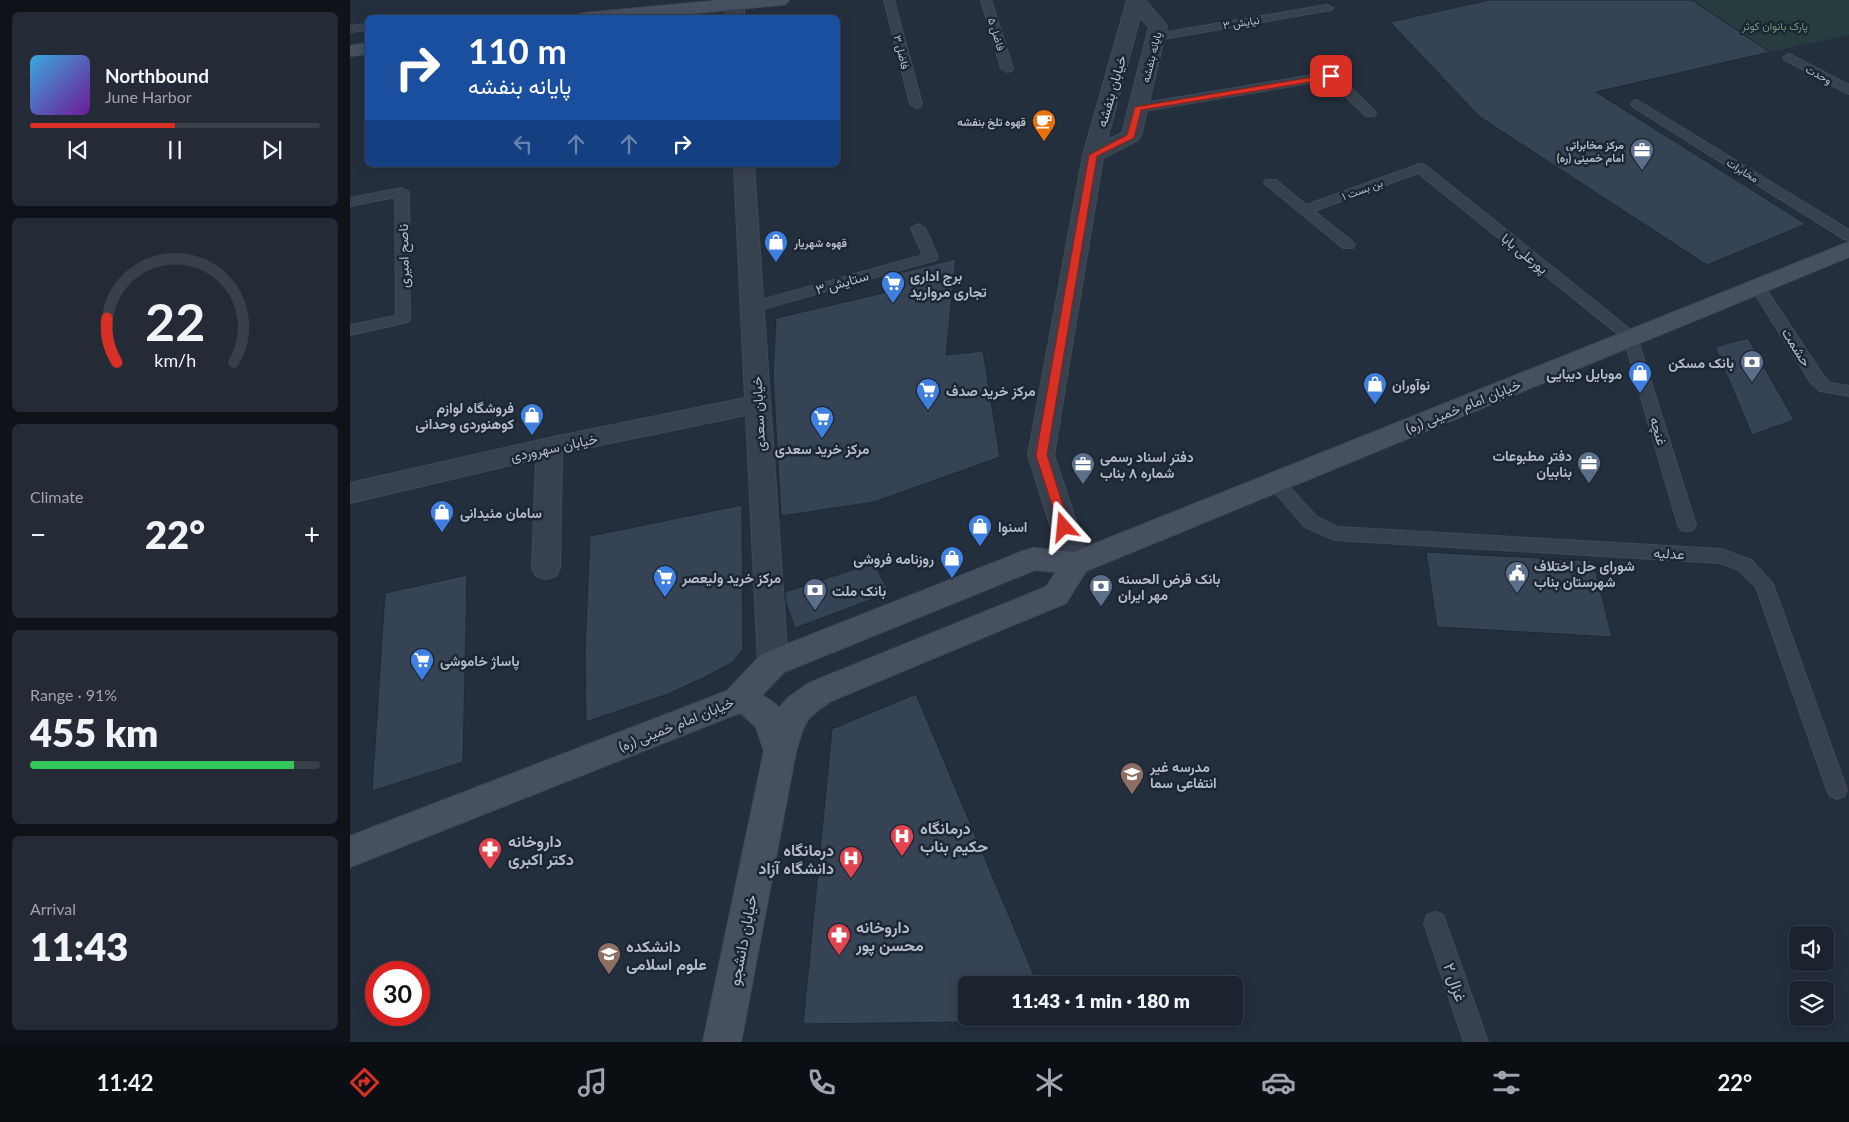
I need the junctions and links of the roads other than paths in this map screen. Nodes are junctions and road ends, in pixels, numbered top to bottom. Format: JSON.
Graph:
{"nodes":[{"id":1,"x":780,"y":0,"type":"edge"},
{"id":2,"x":889,"y":0,"type":"edge"},
{"id":3,"x":986,"y":0,"type":"edge"},
{"id":4,"x":1136,"y":1,"type":"edge"},
{"id":5,"x":735,"y":7,"type":"edge"},
{"id":6,"x":1327,"y":8,"type":"dead end"},
{"id":7,"x":627,"y":15,"type":"edge"},
{"id":8,"x":365,"y":27,"type":"edge"},
{"id":9,"x":350,"y":29,"type":"edge"},
{"id":10,"x":1156,"y":36,"type":"junction"},
{"id":11,"x":365,"y":48,"type":"edge"},
{"id":12,"x":350,"y":51,"type":"edge"},
{"id":13,"x":1789,"y":58,"type":"dead end"},
{"id":14,"x":1007,"y":68,"type":"dead end"},
{"id":15,"x":1849,"y":90,"type":"edge"},
{"id":16,"x":916,"y":104,"type":"dead end"},
{"id":17,"x":1637,"y":104,"type":"dead end"},
{"id":18,"x":1138,"y":108,"type":"junction"},
{"id":19,"x":1370,"y":113,"type":"dead end"},
{"id":20,"x":1093,"y":155,"type":"junction"},
{"id":21,"x":744,"y":167,"type":"edge"},
{"id":22,"x":1420,"y":168,"type":"joint"},
{"id":23,"x":1271,"y":183,"type":"dead end"},
{"id":24,"x":350,"y":202,"type":"edge"},
{"id":25,"x":1304,"y":210,"type":"junction"},
{"id":26,"x":918,"y":228,"type":"dead end"},
{"id":27,"x":1849,"y":236,"type":"edge"},
{"id":28,"x":1348,"y":245,"type":"dead end"},
{"id":29,"x":1849,"y":248,"type":"edge"},
{"id":30,"x":1758,"y":286,"type":"junction"},
{"id":31,"x":752,"y":307,"type":"junction"},
{"id":32,"x":350,"y":330,"type":"edge"},
{"id":33,"x":1631,"y":337,"type":"junction"},
{"id":34,"x":1849,"y":392,"type":"edge"},
{"id":35,"x":758,"y":404,"type":"junction"},
{"id":36,"x":549,"y":447,"type":"junction"},
{"id":37,"x":1276,"y":483,"type":"junction"},
{"id":38,"x":350,"y":493,"type":"edge"},
{"id":39,"x":1687,"y":525,"type":"dead end"},
{"id":40,"x":1076,"y":563,"type":"junction"},
{"id":41,"x":546,"y":568,"type":"dead end"},
{"id":42,"x":773,"y":662,"type":"junction"},
{"id":43,"x":738,"y":700,"type":"junction"},
{"id":44,"x":780,"y":750,"type":"junction"},
{"id":45,"x":1837,"y":790,"type":"dead end"},
{"id":46,"x":350,"y":852,"type":"edge"},
{"id":47,"x":1435,"y":922,"type":"dead end"},
{"id":48,"x":722,"y":1042,"type":"edge"},
{"id":49,"x":1476,"y":1042,"type":"edge"}],
"edges":[{"from":1,"to":5,"type":"main road"},
{"from":2,"to":16,"type":"lane","name":"فاضل ۳"},
{"from":3,"to":14,"type":"lane","name":"فاضل ۵"},
{"from":4,"to":10,"type":"street","name":"پایانه بنفشه"},
{"from":4,"to":20,"type":"street","name":"خیابان بنفشه"},
{"from":5,"to":7,"type":"main road"},
{"from":6,"to":10,"type":"lane","name":"نیایش ۳"},
{"from":8,"to":9,"type":"lane"},
{"from":10,"to":18,"type":"street","name":"پایانه بنفشه"},
{"from":11,"to":12,"type":"main road"},
{"from":13,"to":15,"type":"lane","name":"وحدت"},
{"from":17,"to":27,"type":"lane","name":"مخابرات"},
{"from":18,"to":19,"type":"lane"},
{"from":18,"to":20,"type":"street","name":"پایانه بنفشه"},
{"from":20,"to":40,"type":"street","name":"خیابان بنفشه"},
{"from":21,"to":31,"type":"street","name":"خیابان سعدی"},
{"from":22,"to":25,"type":"lane","name":"بن بست ۱"},
{"from":22,"to":33,"type":"lane","name":"پورعلی بابا"},
{"from":23,"to":25,"type":"lane"},
{"from":24,"to":32,"type":"lane","name":"ناصح امیری"},
{"from":25,"to":28,"type":"lane"},
{"from":26,"to":31,"type":"lane","name":"ستایش ۳"},
{"from":29,"to":30,"type":"main road","name":"خیابان امام خمینی (ره)"},
{"from":30,"to":33,"type":"main road","name":"خیابان امام خمینی (ره)"},
{"from":30,"to":34,"type":"lane","name":"حشمت"},
{"from":31,"to":35,"type":"street","name":"خیابان سعدی"},
{"from":33,"to":37,"type":"main road","name":"خیابان امام خمینی (ره)"},
{"from":33,"to":39,"type":"lane","name":"غنچه"},
{"from":35,"to":36,"type":"street","name":"خیابان سهروردی"},
{"from":35,"to":42,"type":"street","name":"خیابان سعدی"},
{"from":36,"to":38,"type":"street","name":"خیابان سهروردی"},
{"from":36,"to":41,"type":"street"},
{"from":37,"to":40,"type":"main road","name":"خیابان امام خمینی (ره)"},
{"from":37,"to":45,"type":"lane","name":"عدلیه"},
{"from":40,"to":42,"type":"main road","name":"خیابان امام خمینی (ره)"},
{"from":40,"to":44,"type":"main road","name":"خیابان دانشجو"},
{"from":42,"to":43,"type":"main road","name":"خیابان امام خمینی (ره)"},
{"from":43,"to":44,"type":"main road"},
{"from":43,"to":46,"type":"main road","name":"خیابان امام خمینی (ره)"},
{"from":44,"to":48,"type":"main road","name":"خیابان دانشجو"},
{"from":47,"to":49,"type":"lane","name":"غزال ۲"}]}
